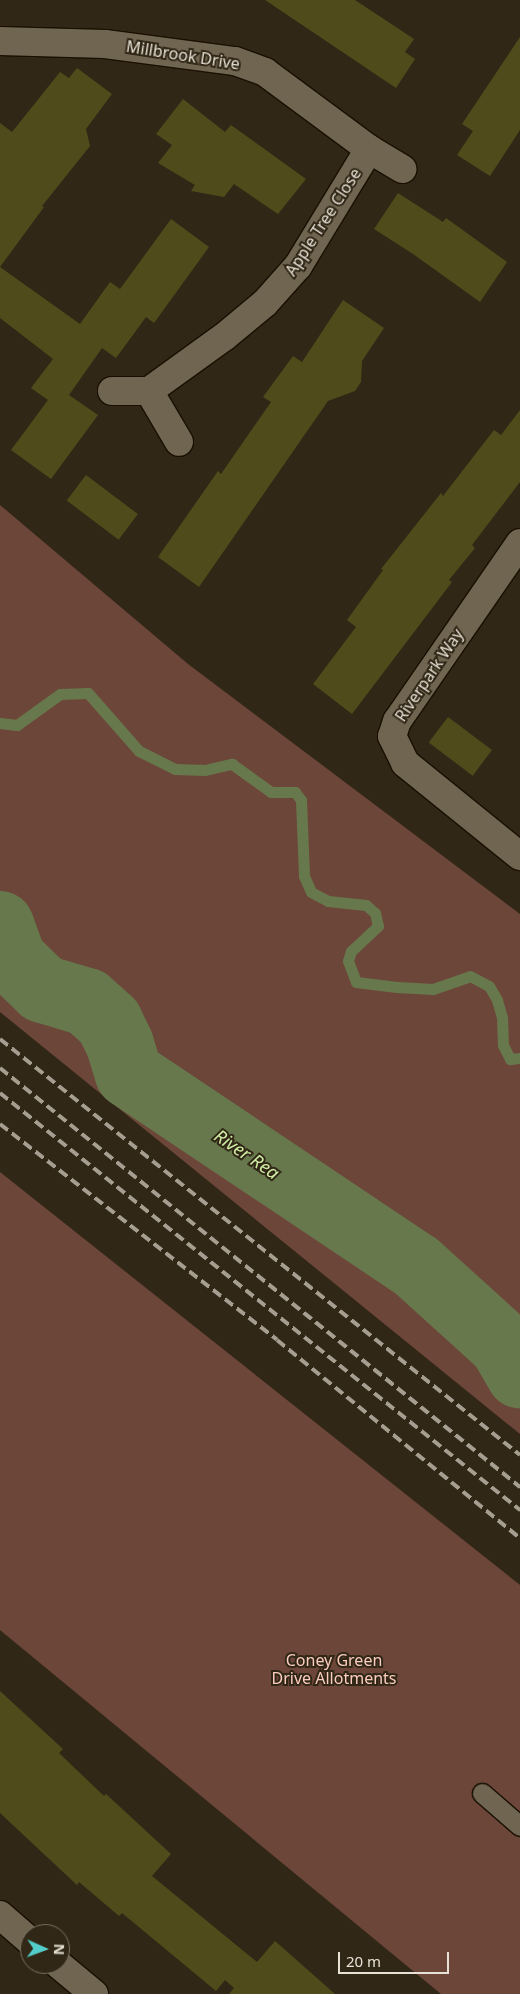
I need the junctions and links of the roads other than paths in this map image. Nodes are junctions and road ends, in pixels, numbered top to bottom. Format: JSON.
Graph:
{"nodes":[{"id":1,"x":0,"y":41,"type":"edge"},
{"id":2,"x":369,"y":149,"type":"junction"},
{"id":3,"x":402,"y":169,"type":"dead end"},
{"id":4,"x":112,"y":391,"type":"dead end"},
{"id":5,"x":149,"y":391,"type":"junction"},
{"id":6,"x":178,"y":442,"type":"dead end"},
{"id":7,"x":520,"y":543,"type":"edge"},
{"id":8,"x":520,"y":856,"type":"edge"},
{"id":9,"x":482,"y":1793,"type":"dead end"},
{"id":10,"x":520,"y":1826,"type":"edge"},
{"id":11,"x":0,"y":1915,"type":"edge"},
{"id":12,"x":20,"y":1932,"type":"edge"},
{"id":13,"x":70,"y":1974,"type":"edge"},
{"id":14,"x":94,"y":1994,"type":"edge"}],
"edges":[{"from":1,"to":2,"type":"street","name":"Millbrook Drive"},
{"from":2,"to":3,"type":"street"},
{"from":2,"to":5,"type":"street","name":"Apple Tree Close"},
{"from":4,"to":5,"type":"street"},
{"from":5,"to":6,"type":"street"},
{"from":7,"to":8,"type":"street","name":"Riverpark Way"},
{"from":9,"to":10,"type":"lane"},
{"from":11,"to":12,"type":"street"},
{"from":13,"to":14,"type":"street"}]}
